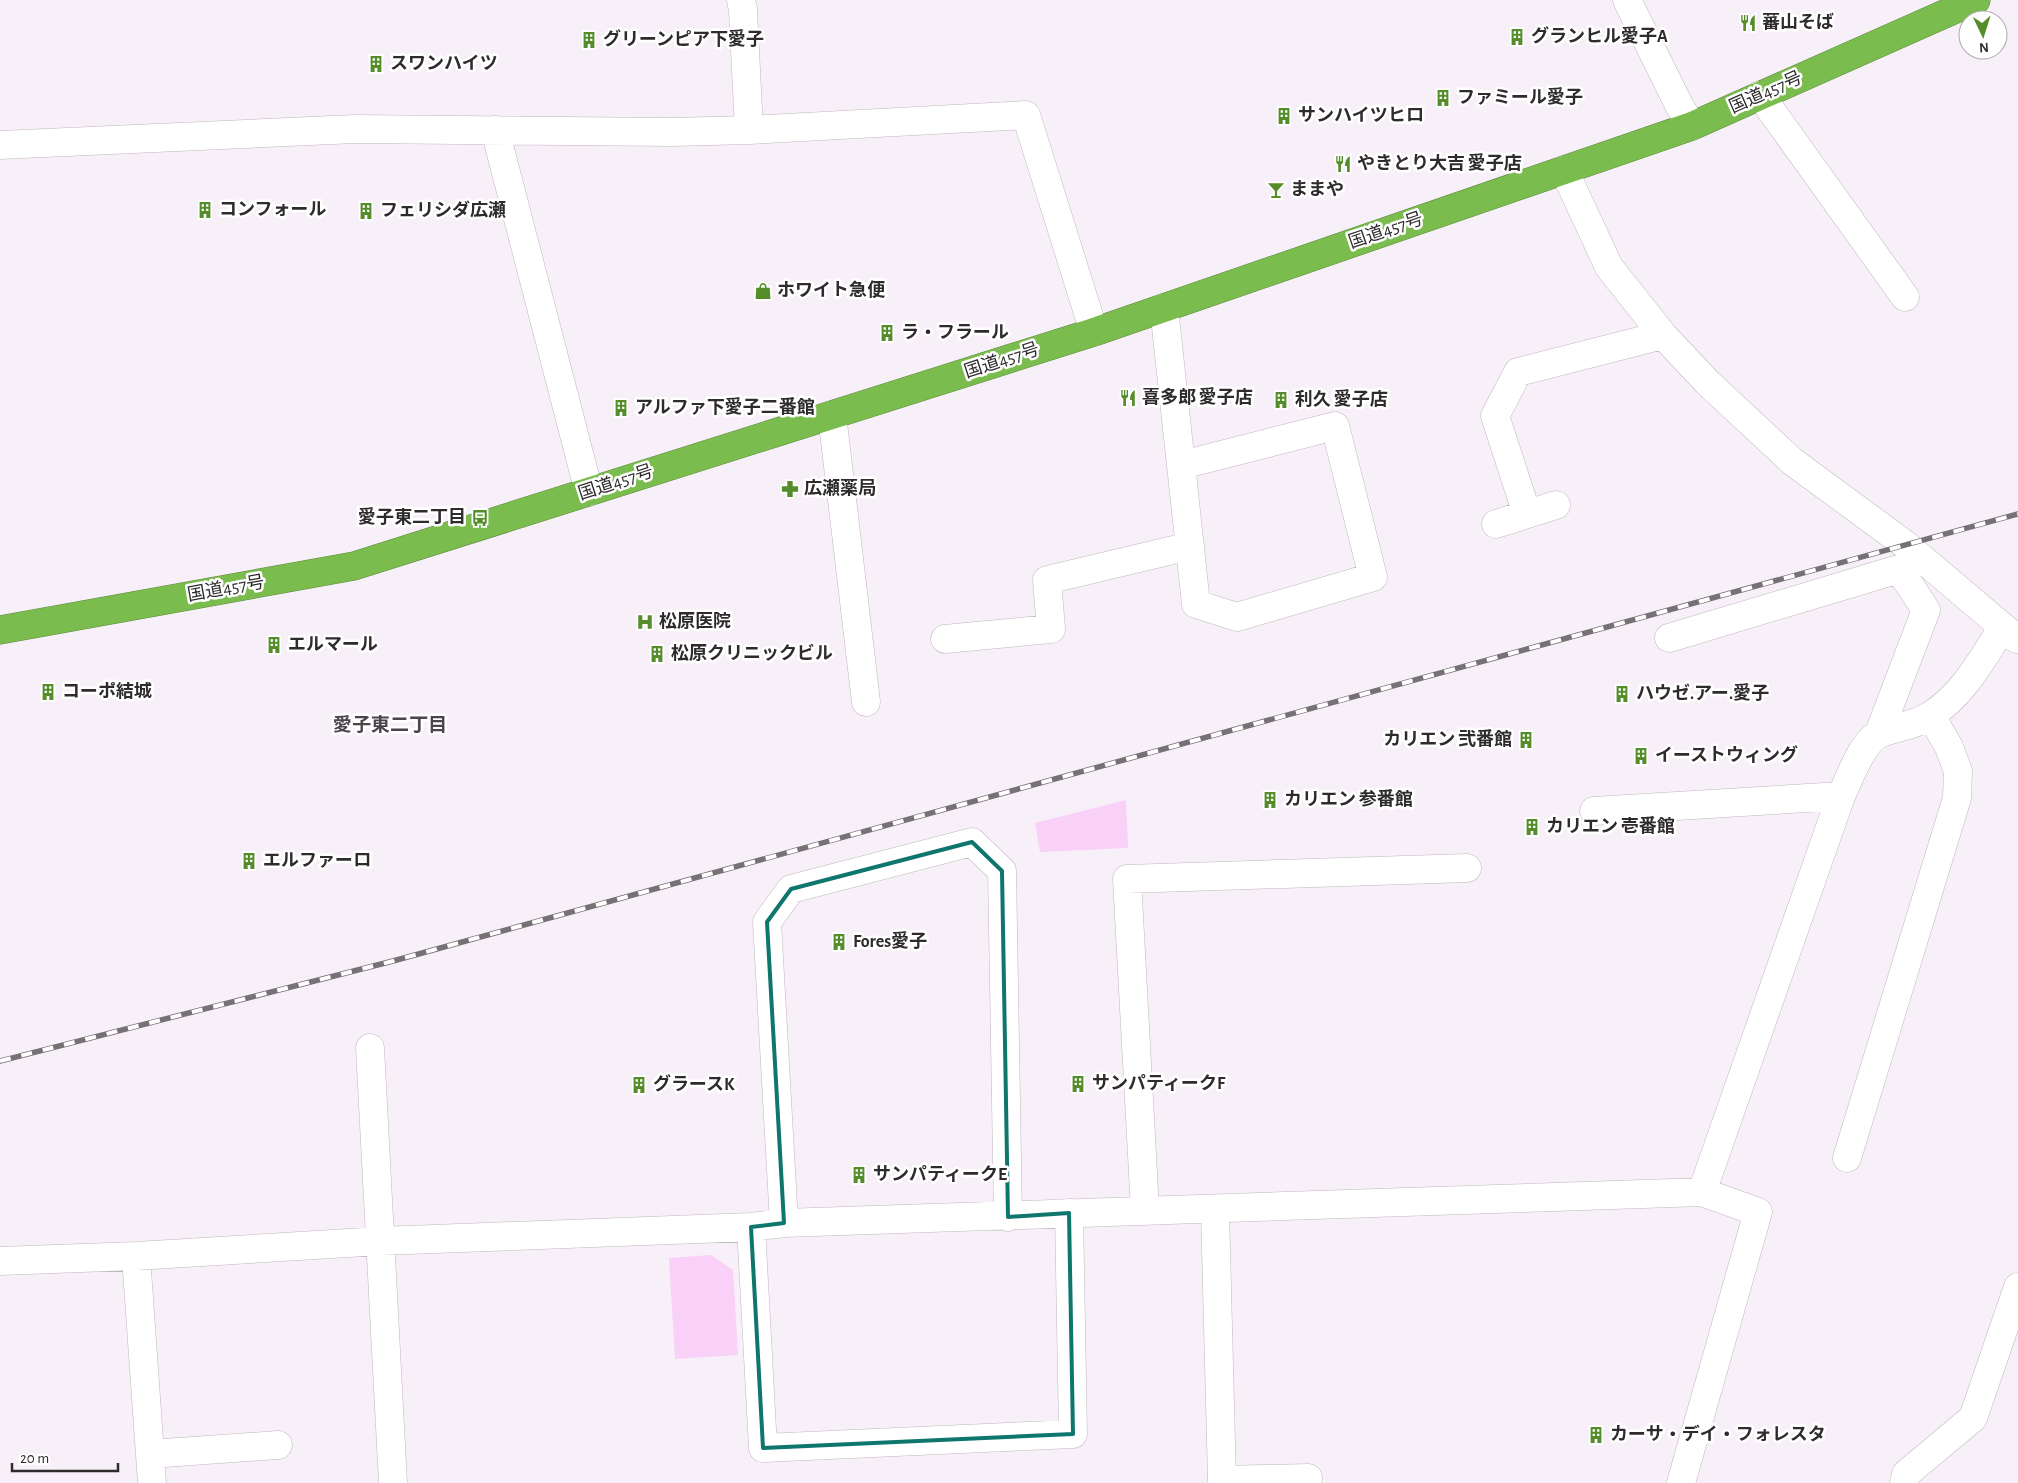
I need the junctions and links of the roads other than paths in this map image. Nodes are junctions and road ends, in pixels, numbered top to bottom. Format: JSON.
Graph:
{"nodes":[{"id":1,"x":741,"y":0,"type":"edge"},
{"id":2,"x":1627,"y":0,"type":"edge"},
{"id":3,"x":1976,"y":0,"type":"edge"},
{"id":4,"x":1760,"y":95,"type":"junction"},
{"id":5,"x":1692,"y":126,"type":"junction"},
{"id":6,"x":495,"y":130,"type":"junction"},
{"id":7,"x":749,"y":130,"type":"junction"},
{"id":8,"x":0,"y":145,"type":"edge"},
{"id":9,"x":1564,"y":170,"type":"junction"},
{"id":10,"x":1905,"y":297,"type":"dead end"},
{"id":11,"x":1164,"y":308,"type":"junction"},
{"id":12,"x":1094,"y":332,"type":"junction"},
{"id":13,"x":1663,"y":335,"type":"junction"},
{"id":14,"x":832,"y":415,"type":"junction"},
{"id":15,"x":1182,"y":466,"type":"junction"},
{"id":16,"x":589,"y":492,"type":"junction"},
{"id":17,"x":1556,"y":505,"type":"dead end"},
{"id":18,"x":1527,"y":514,"type":"junction"},
{"id":19,"x":1496,"y":524,"type":"dead end"},
{"id":20,"x":1190,"y":546,"type":"junction"},
{"id":21,"x":0,"y":630,"type":"edge"},
{"id":22,"x":2010,"y":634,"type":"edge"},
{"id":23,"x":1670,"y":638,"type":"dead end"},
{"id":24,"x":946,"y":639,"type":"dead end"},
{"id":25,"x":866,"y":702,"type":"dead end"},
{"id":26,"x":1931,"y":716,"type":"junction"},
{"id":27,"x":1879,"y":733,"type":"junction"},
{"id":28,"x":1841,"y":796,"type":"junction"},
{"id":29,"x":1594,"y":811,"type":"dead end"},
{"id":30,"x":1467,"y":868,"type":"dead end"},
{"id":31,"x":370,"y":1048,"type":"dead end"},
{"id":32,"x":1847,"y":1158,"type":"dead end"},
{"id":33,"x":1702,"y":1192,"type":"junction"},
{"id":34,"x":1145,"y":1210,"type":"junction"},
{"id":35,"x":1215,"y":1210,"type":"junction"},
{"id":36,"x":1069,"y":1213,"type":"junction"},
{"id":37,"x":1008,"y":1216,"type":"junction"},
{"id":38,"x":784,"y":1223,"type":"junction"},
{"id":39,"x":751,"y":1227,"type":"junction"},
{"id":40,"x":381,"y":1241,"type":"junction"},
{"id":41,"x":136,"y":1256,"type":"junction"},
{"id":42,"x":0,"y":1262,"type":"edge"},
{"id":43,"x":2018,"y":1288,"type":"edge"},
{"id":44,"x":278,"y":1445,"type":"dead end"},
{"id":45,"x":150,"y":1454,"type":"junction"},
{"id":46,"x":1308,"y":1478,"type":"dead end"},
{"id":47,"x":1222,"y":1481,"type":"edge"},
{"id":48,"x":152,"y":1483,"type":"edge"},
{"id":49,"x":393,"y":1483,"type":"edge"},
{"id":50,"x":1681,"y":1483,"type":"edge"},
{"id":51,"x":1904,"y":1483,"type":"edge"}],
"edges":[{"from":1,"to":7,"type":"street"},
{"from":2,"to":5,"type":"street"},
{"from":3,"to":4,"type":"highway","name":"国道457号"},
{"from":4,"to":5,"type":"highway","name":"国道457号"},
{"from":4,"to":10,"type":"street"},
{"from":5,"to":9,"type":"highway","name":"国道457号"},
{"from":6,"to":7,"type":"street"},
{"from":6,"to":8,"type":"street"},
{"from":6,"to":16,"type":"street"},
{"from":7,"to":12,"type":"street"},
{"from":9,"to":11,"type":"highway","name":"国道457号"},
{"from":9,"to":13,"type":"street"},
{"from":11,"to":12,"type":"highway","name":"国道457号"},
{"from":11,"to":15,"type":"street"},
{"from":12,"to":14,"type":"highway","name":"国道457号"},
{"from":13,"to":18,"type":"street"},
{"from":13,"to":22,"type":"street"},
{"from":14,"to":16,"type":"highway","name":"国道457号"},
{"from":14,"to":25,"type":"street"},
{"from":15,"to":20,"type":"street"},
{"from":15,"to":20,"type":"street"},
{"from":16,"to":21,"type":"highway","name":"国道457号"},
{"from":17,"to":18,"type":"street"},
{"from":18,"to":19,"type":"street"},
{"from":20,"to":24,"type":"street"},
{"from":22,"to":26,"type":"street"},
{"from":23,"to":27,"type":"street"},
{"from":26,"to":27,"type":"street"},
{"from":26,"to":32,"type":"street"},
{"from":27,"to":28,"type":"street"},
{"from":28,"to":29,"type":"street"},
{"from":28,"to":33,"type":"street"},
{"from":30,"to":34,"type":"street"},
{"from":31,"to":40,"type":"street"},
{"from":33,"to":35,"type":"street"},
{"from":33,"to":50,"type":"street"},
{"from":34,"to":35,"type":"street"},
{"from":34,"to":36,"type":"street"},
{"from":35,"to":47,"type":"street"},
{"from":36,"to":37,"type":"street"},
{"from":36,"to":39,"type":"street"},
{"from":37,"to":38,"type":"street"},
{"from":37,"to":38,"type":"street"},
{"from":38,"to":39,"type":"street"},
{"from":39,"to":40,"type":"street"},
{"from":40,"to":41,"type":"street"},
{"from":40,"to":49,"type":"street"},
{"from":41,"to":42,"type":"street"},
{"from":41,"to":45,"type":"street"},
{"from":43,"to":51,"type":"street"},
{"from":44,"to":45,"type":"street"},
{"from":45,"to":48,"type":"street"},
{"from":46,"to":47,"type":"street"}]}
